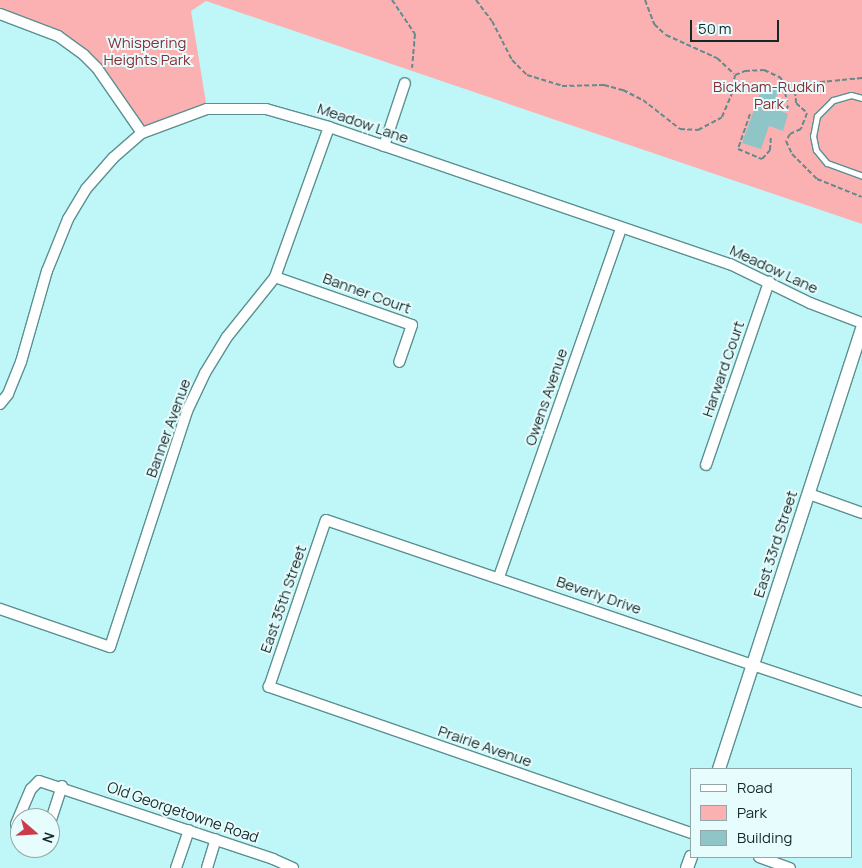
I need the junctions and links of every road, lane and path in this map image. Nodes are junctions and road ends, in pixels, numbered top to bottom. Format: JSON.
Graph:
{"nodes":[{"id":1,"x":392,"y":0,"type":"edge"},
{"id":2,"x":476,"y":0,"type":"edge"},
{"id":3,"x":645,"y":0,"type":"edge"},
{"id":4,"x":0,"y":14,"type":"edge"},
{"id":5,"x":412,"y":68,"type":"dead end"},
{"id":6,"x":735,"y":75,"type":"junction"},
{"id":7,"x":405,"y":83,"type":"dead end"},
{"id":8,"x":862,"y":98,"type":"edge"},
{"id":9,"x":787,"y":101,"type":"dead end"},
{"id":10,"x":789,"y":104,"type":"dead end"},
{"id":11,"x":773,"y":106,"type":"dead end"},
{"id":12,"x":750,"y":114,"type":"dead end"},
{"id":13,"x":329,"y":127,"type":"junction"},
{"id":14,"x":142,"y":133,"type":"junction"},
{"id":15,"x":771,"y":137,"type":"dead end"},
{"id":16,"x":384,"y":146,"type":"junction"},
{"id":17,"x":862,"y":176,"type":"edge"},
{"id":18,"x":621,"y":228,"type":"junction"},
{"id":19,"x":275,"y":277,"type":"junction"},
{"id":20,"x":769,"y":282,"type":"junction"},
{"id":21,"x":862,"y":323,"type":"edge"},
{"id":22,"x":862,"y":329,"type":"edge"},
{"id":23,"x":399,"y":362,"type":"dead end"},
{"id":24,"x":0,"y":404,"type":"edge"},
{"id":25,"x":706,"y":465,"type":"dead end"},
{"id":26,"x":809,"y":494,"type":"junction"},
{"id":27,"x":862,"y":513,"type":"edge"},
{"id":28,"x":326,"y":520,"type":"joint"},
{"id":29,"x":499,"y":577,"type":"junction"},
{"id":30,"x":0,"y":609,"type":"edge"},
{"id":31,"x":754,"y":664,"type":"junction"},
{"id":32,"x":269,"y":687,"type":"joint"},
{"id":33,"x":862,"y":702,"type":"edge"},
{"id":34,"x":719,"y":768,"type":"edge"},
{"id":35,"x":62,"y":786,"type":"junction"},
{"id":36,"x":23,"y":808,"type":"edge"},
{"id":37,"x":55,"y":808,"type":"edge"},
{"id":38,"x":189,"y":830,"type":"junction"},
{"id":39,"x":690,"y":833,"type":"edge"},
{"id":40,"x":216,"y":839,"type":"junction"},
{"id":41,"x":761,"y":858,"type":"edge"},
{"id":42,"x":176,"y":868,"type":"edge"},
{"id":43,"x":206,"y":868,"type":"edge"},
{"id":44,"x":293,"y":868,"type":"edge"},
{"id":45,"x":790,"y":868,"type":"edge"}],
"edges":[{"from":1,"to":5,"type":"path"},
{"from":2,"to":6,"type":"path"},
{"from":3,"to":6,"type":"path"},
{"from":4,"to":14,"type":"street"},
{"from":6,"to":9,"type":"path"},
{"from":7,"to":16,"type":"street"},
{"from":8,"to":17,"type":"lane"},
{"from":10,"to":11,"type":"path"},
{"from":12,"to":15,"type":"path"},
{"from":13,"to":14,"type":"street","name":"Meadow Lane"},
{"from":13,"to":16,"type":"street","name":"Meadow Lane"},
{"from":13,"to":19,"type":"street","name":"Banner Avenue"},
{"from":14,"to":24,"type":"street","name":"Meadow Lane"},
{"from":16,"to":18,"type":"street","name":"Meadow Lane"},
{"from":18,"to":20,"type":"street","name":"Meadow Lane"},
{"from":18,"to":29,"type":"street","name":"Owens Avenue"},
{"from":19,"to":23,"type":"street","name":"Banner Court"},
{"from":19,"to":30,"type":"street","name":"Banner Avenue"},
{"from":20,"to":21,"type":"street","name":"Meadow Lane"},
{"from":20,"to":25,"type":"street","name":"Harward Court"},
{"from":22,"to":26,"type":"street","name":"East 33rd Street"},
{"from":26,"to":27,"type":"street"},
{"from":26,"to":31,"type":"street","name":"East 33rd Street"},
{"from":28,"to":29,"type":"street","name":"Beverly Drive"},
{"from":28,"to":32,"type":"street","name":"East 35th Street"},
{"from":29,"to":31,"type":"street","name":"Beverly Drive"},
{"from":31,"to":33,"type":"street","name":"Beverly Drive"},
{"from":31,"to":34,"type":"street","name":"East 33rd Street"},
{"from":32,"to":39,"type":"street","name":"Prairie Avenue"},
{"from":35,"to":36,"type":"street","name":"Old Georgetowne Road"},
{"from":35,"to":37,"type":"street"},
{"from":35,"to":38,"type":"street","name":"Old Georgetowne Road"},
{"from":38,"to":40,"type":"street","name":"Old Georgetowne Road"},
{"from":38,"to":42,"type":"street"},
{"from":40,"to":43,"type":"street"},
{"from":40,"to":44,"type":"street","name":"Old Georgetowne Road"},
{"from":41,"to":45,"type":"street"}]}
